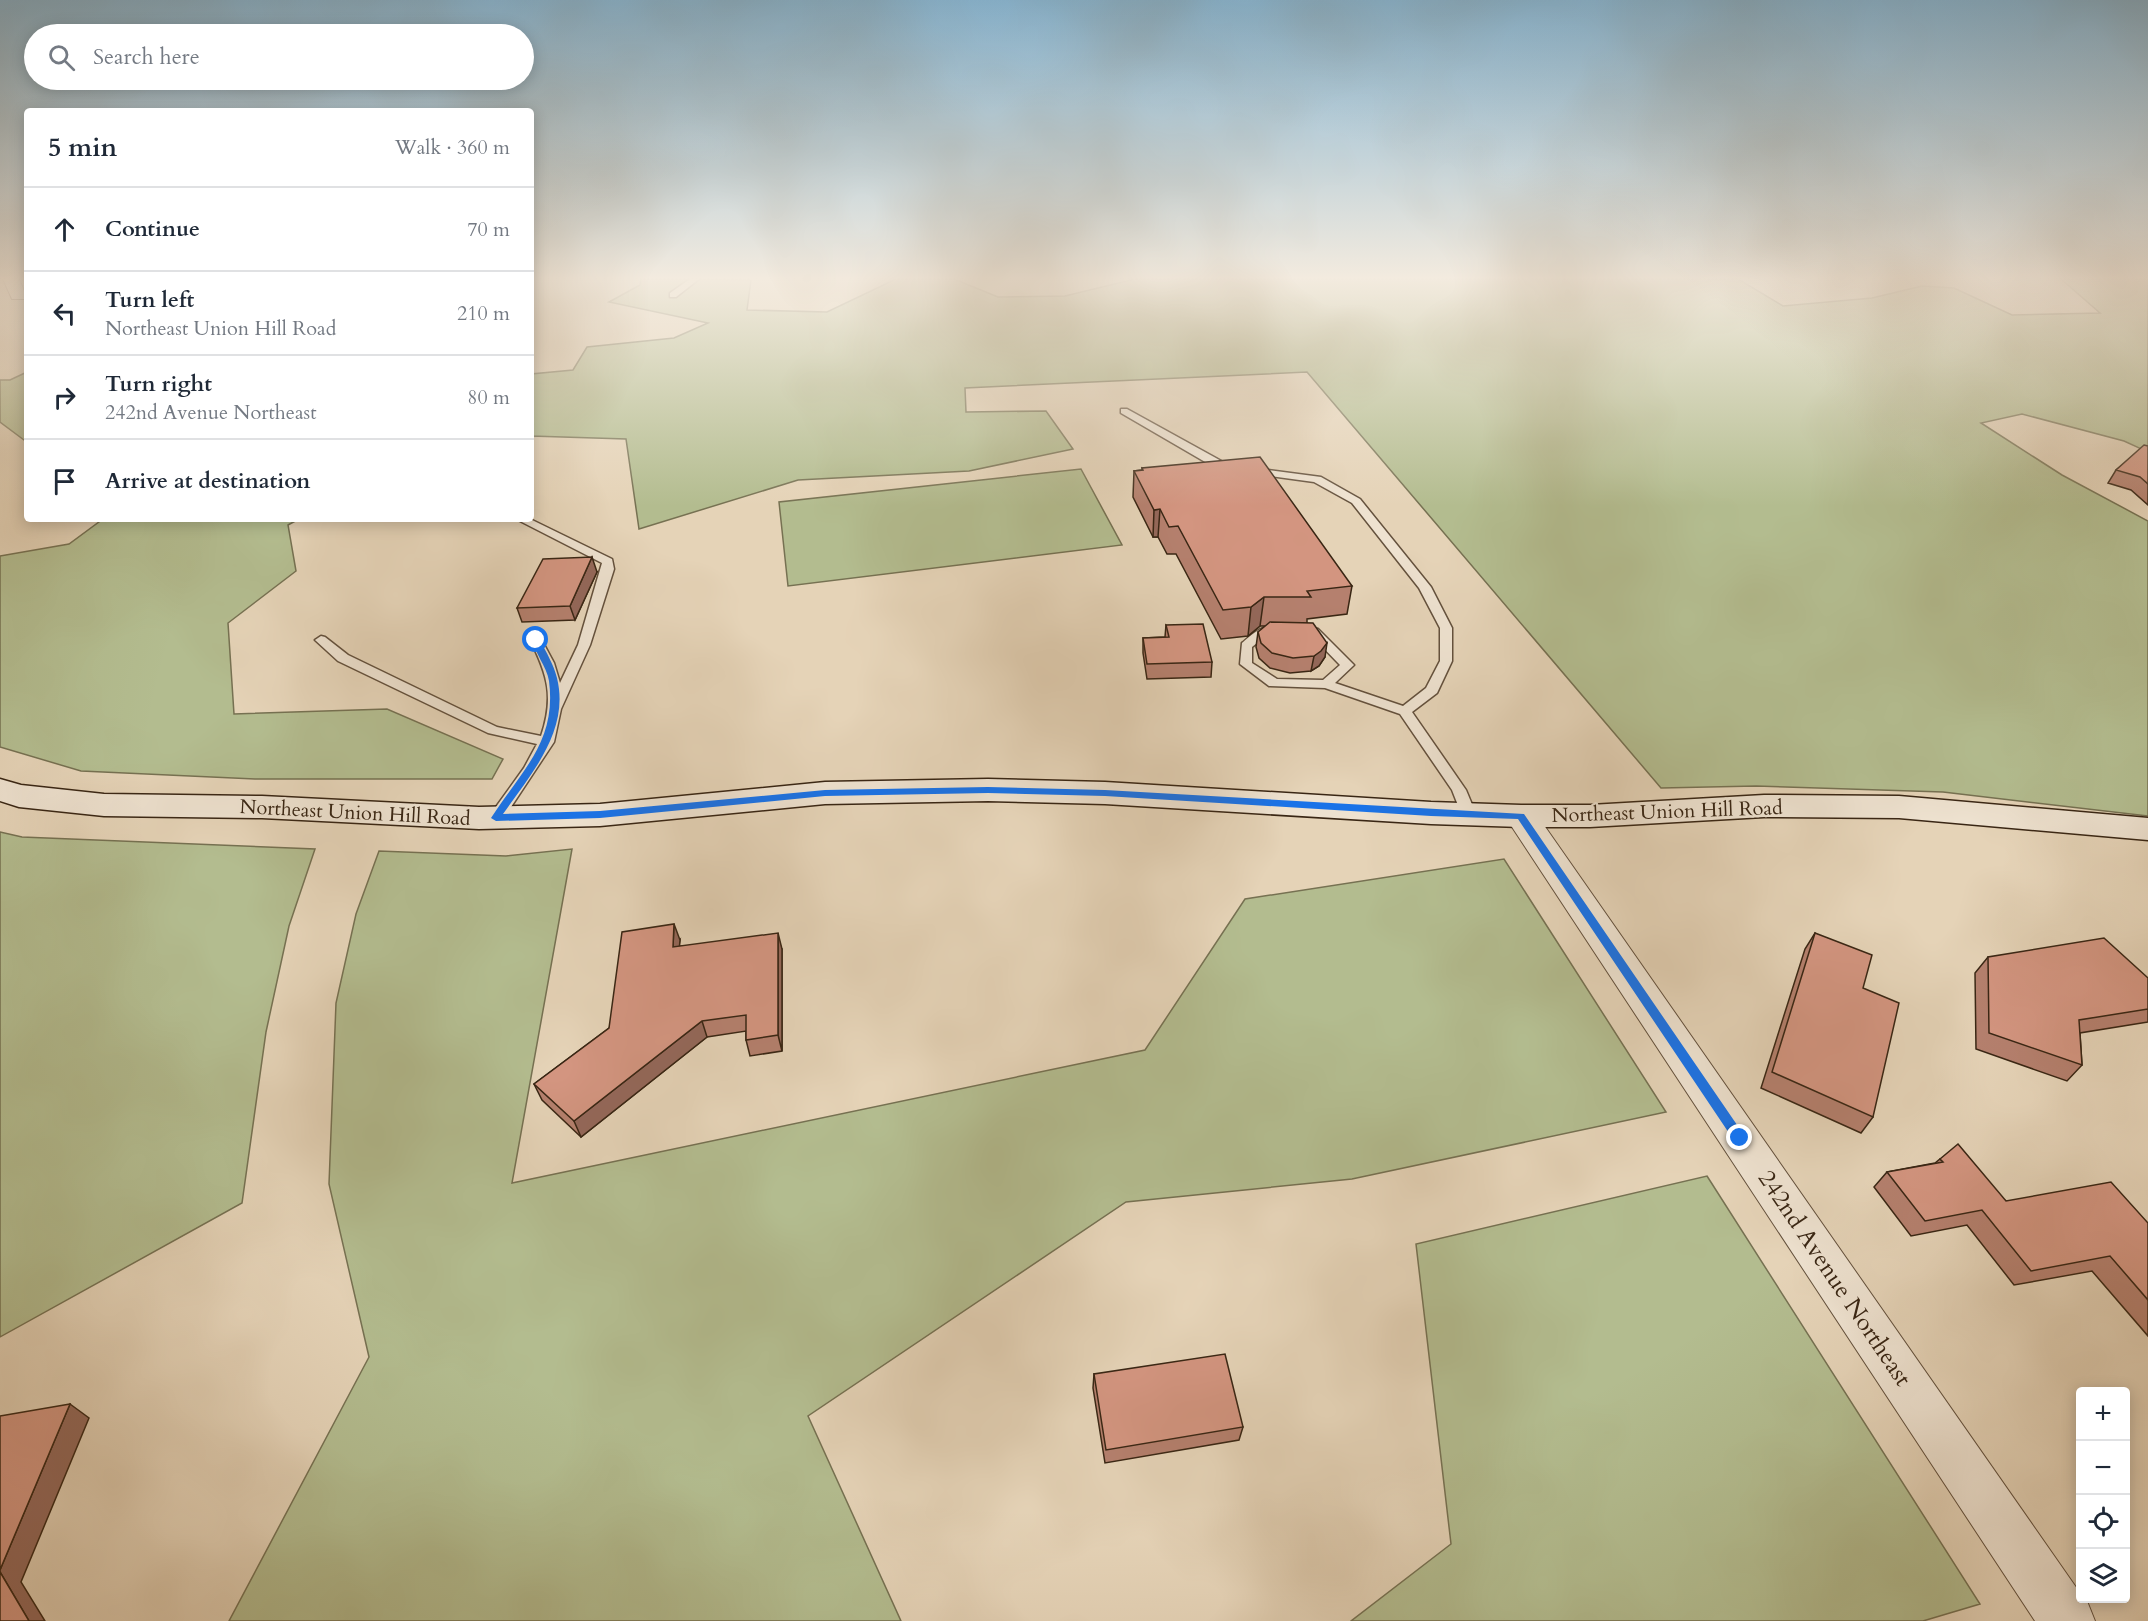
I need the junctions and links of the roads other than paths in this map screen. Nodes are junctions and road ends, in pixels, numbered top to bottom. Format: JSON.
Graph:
{"nodes":[{"id":1,"x":1124,"y":411,"type":"dead end"},
{"id":2,"x":527,"y":522,"type":"edge"},
{"id":3,"x":1284,"y":632,"type":"edge"},
{"id":4,"x":1305,"y":632,"type":"edge"},
{"id":5,"x":321,"y":640,"type":"dead end"},
{"id":6,"x":536,"y":640,"type":"dead end"},
{"id":7,"x":1326,"y":684,"type":"junction"},
{"id":8,"x":556,"y":707,"type":"junction"},
{"id":9,"x":1405,"y":711,"type":"junction"},
{"id":10,"x":547,"y":742,"type":"junction"},
{"id":11,"x":0,"y":790,"type":"edge"},
{"id":12,"x":1468,"y":814,"type":"junction"},
{"id":13,"x":1521,"y":816,"type":"junction"},
{"id":14,"x":496,"y":818,"type":"junction"},
{"id":15,"x":2148,"y":829,"type":"edge"},
{"id":16,"x":2067,"y":1621,"type":"edge"}],
"edges":[{"from":1,"to":9,"type":"lane"},
{"from":2,"to":8,"type":"lane"},
{"from":3,"to":7,"type":"lane"},
{"from":4,"to":7,"type":"lane"},
{"from":5,"to":10,"type":"lane"},
{"from":6,"to":8,"type":"lane"},
{"from":7,"to":9,"type":"lane"},
{"from":8,"to":10,"type":"lane"},
{"from":9,"to":12,"type":"lane"},
{"from":10,"to":14,"type":"lane"},
{"from":11,"to":14,"type":"street","name":"Northeast Union Hill Road"},
{"from":12,"to":13,"type":"street","name":"Northeast Union Hill Road"},
{"from":12,"to":14,"type":"street","name":"Northeast Union Hill Road"},
{"from":13,"to":15,"type":"street","name":"Northeast Union Hill Road"},
{"from":13,"to":16,"type":"street","name":"242nd Avenue Northeast"}]}
